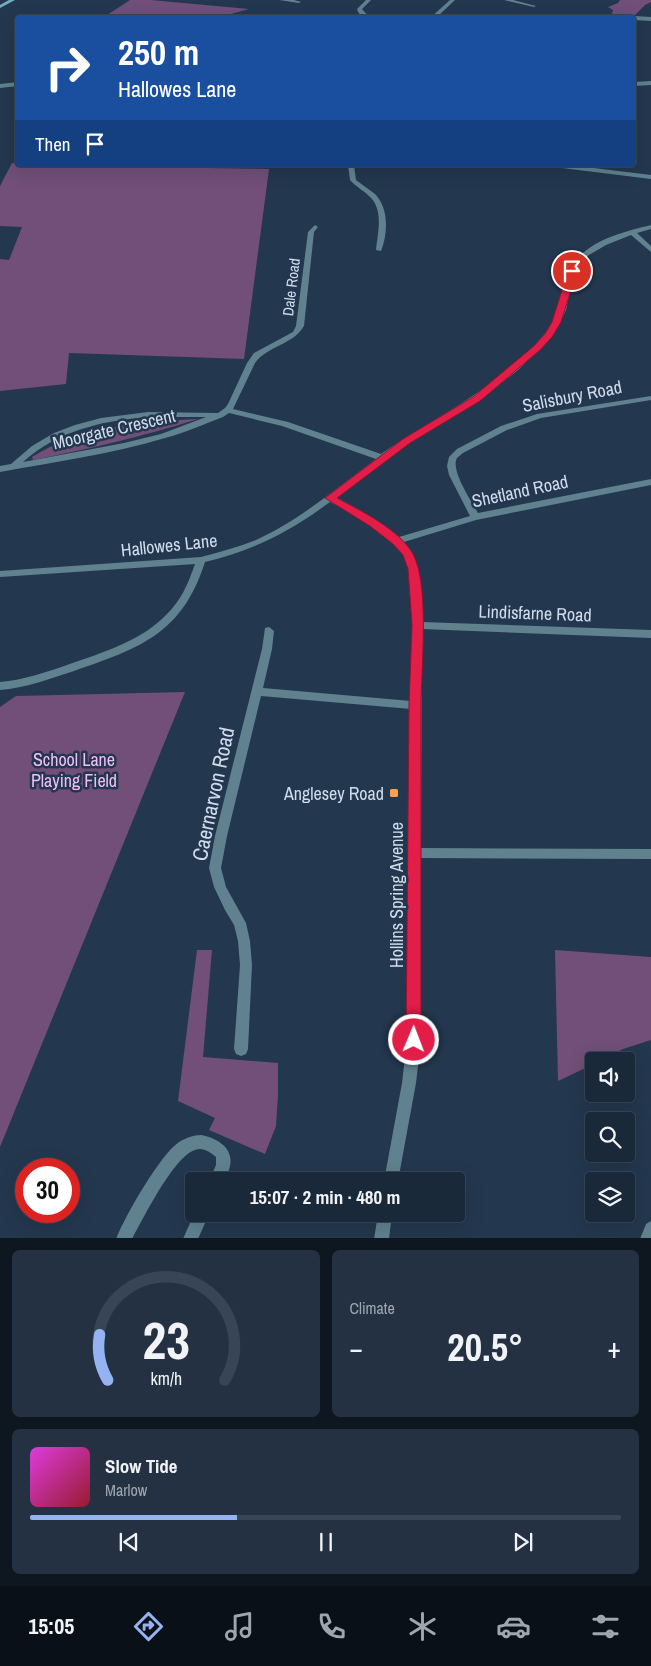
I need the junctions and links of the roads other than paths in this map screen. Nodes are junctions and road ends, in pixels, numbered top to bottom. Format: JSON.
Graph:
{"nodes":[{"id":1,"x":13,"y":0,"type":"edge"},
{"id":2,"x":281,"y":0,"type":"edge"},
{"id":3,"x":369,"y":0,"type":"edge"},
{"id":4,"x":454,"y":0,"type":"edge"},
{"id":5,"x":506,"y":0,"type":"edge"},
{"id":6,"x":299,"y":2,"type":"dead end"},
{"id":7,"x":534,"y":6,"type":"dead end"},
{"id":8,"x":0,"y":7,"type":"edge"},
{"id":9,"x":364,"y":15,"type":"edge"},
{"id":10,"x":436,"y":15,"type":"edge"},
{"id":11,"x":636,"y":18,"type":"edge"},
{"id":12,"x":651,"y":19,"type":"edge"},
{"id":13,"x":651,"y":83,"type":"edge"},
{"id":14,"x":15,"y":84,"type":"edge"},
{"id":15,"x":636,"y":84,"type":"edge"},
{"id":16,"x":0,"y":86,"type":"edge"},
{"id":17,"x":351,"y":167,"type":"edge"},
{"id":18,"x":570,"y":167,"type":"edge"},
{"id":19,"x":651,"y":177,"type":"edge"},
{"id":20,"x":315,"y":227,"type":"dead end"},
{"id":21,"x":651,"y":227,"type":"edge"},
{"id":22,"x":633,"y":233,"type":"junction"},
{"id":23,"x":379,"y":250,"type":"dead end"},
{"id":24,"x":651,"y":250,"type":"edge"},
{"id":25,"x":651,"y":398,"type":"edge"},
{"id":26,"x":224,"y":413,"type":"junction"},
{"id":27,"x":383,"y":458,"type":"junction"},
{"id":28,"x":14,"y":466,"type":"junction"},
{"id":29,"x":0,"y":469,"type":"edge"},
{"id":30,"x":649,"y":485,"type":"edge"},
{"id":31,"x":330,"y":498,"type":"junction"},
{"id":32,"x":475,"y":517,"type":"junction"},
{"id":33,"x":397,"y":541,"type":"junction"},
{"id":34,"x":200,"y":560,"type":"junction"},
{"id":35,"x":0,"y":574,"type":"edge"},
{"id":36,"x":418,"y":625,"type":"junction"},
{"id":37,"x":269,"y":631,"type":"dead end"},
{"id":38,"x":651,"y":634,"type":"edge"},
{"id":39,"x":0,"y":686,"type":"edge"},
{"id":40,"x":257,"y":692,"type":"junction"},
{"id":41,"x":415,"y":705,"type":"junction"},
{"id":42,"x":414,"y":853,"type":"junction"},
{"id":43,"x":651,"y":854,"type":"edge"},
{"id":44,"x":241,"y":1049,"type":"dead end"},
{"id":45,"x":220,"y":1172,"type":"edge"},
{"id":46,"x":393,"y":1172,"type":"edge"},
{"id":47,"x":198,"y":1222,"type":"edge"},
{"id":48,"x":384,"y":1222,"type":"edge"},
{"id":49,"x":651,"y":1228,"type":"edge"},
{"id":50,"x":123,"y":1238,"type":"edge"},
{"id":51,"x":190,"y":1238,"type":"edge"},
{"id":52,"x":381,"y":1238,"type":"edge"},
{"id":53,"x":646,"y":1238,"type":"edge"}],
"edges":[{"from":1,"to":8,"type":"main road"},
{"from":2,"to":6,"type":"street"},
{"from":3,"to":9,"type":"street"},
{"from":4,"to":10,"type":"street"},
{"from":5,"to":7,"type":"street"},
{"from":11,"to":12,"type":"street"},
{"from":13,"to":15,"type":"street"},
{"from":14,"to":16,"type":"street"},
{"from":17,"to":23,"type":"street"},
{"from":18,"to":19,"type":"street"},
{"from":20,"to":26,"type":"street","name":"Dale Road"},
{"from":21,"to":22,"type":"street","name":"Hallowes Lane"},
{"from":22,"to":24,"type":"street"},
{"from":22,"to":27,"type":"street","name":"Hallowes Lane"},
{"from":25,"to":32,"type":"street","name":"Salisbury Road"},
{"from":26,"to":27,"type":"street","name":"Moorgate Crescent"},
{"from":26,"to":28,"type":"street","name":"Moorgate Crescent"},
{"from":26,"to":28,"type":"street","name":"Moorgate Crescent"},
{"from":27,"to":31,"type":"street","name":"Hallowes Lane"},
{"from":28,"to":29,"type":"street","name":"Moorgate Crescent"},
{"from":30,"to":32,"type":"street","name":"Shetland Road"},
{"from":31,"to":33,"type":"street","name":"Hollins Spring Avenue"},
{"from":31,"to":34,"type":"street","name":"Hallowes Lane"},
{"from":32,"to":33,"type":"street","name":"Shetland Road"},
{"from":33,"to":36,"type":"street","name":"Hollins Spring Avenue"},
{"from":34,"to":35,"type":"street","name":"Hallowes Lane"},
{"from":34,"to":39,"type":"street"},
{"from":36,"to":38,"type":"street","name":"Lindisfarne Road"},
{"from":36,"to":41,"type":"street","name":"Hollins Spring Avenue"},
{"from":37,"to":40,"type":"street","name":"Caernarvon Road"},
{"from":40,"to":41,"type":"street"},
{"from":40,"to":44,"type":"street","name":"Caernarvon Road"},
{"from":41,"to":42,"type":"street","name":"Hollins Spring Avenue"},
{"from":42,"to":43,"type":"street"},
{"from":42,"to":46,"type":"street","name":"Hollins Spring Avenue"},
{"from":45,"to":50,"type":"street"},
{"from":47,"to":51,"type":"street"},
{"from":48,"to":52,"type":"street"},
{"from":49,"to":53,"type":"street"}]}
